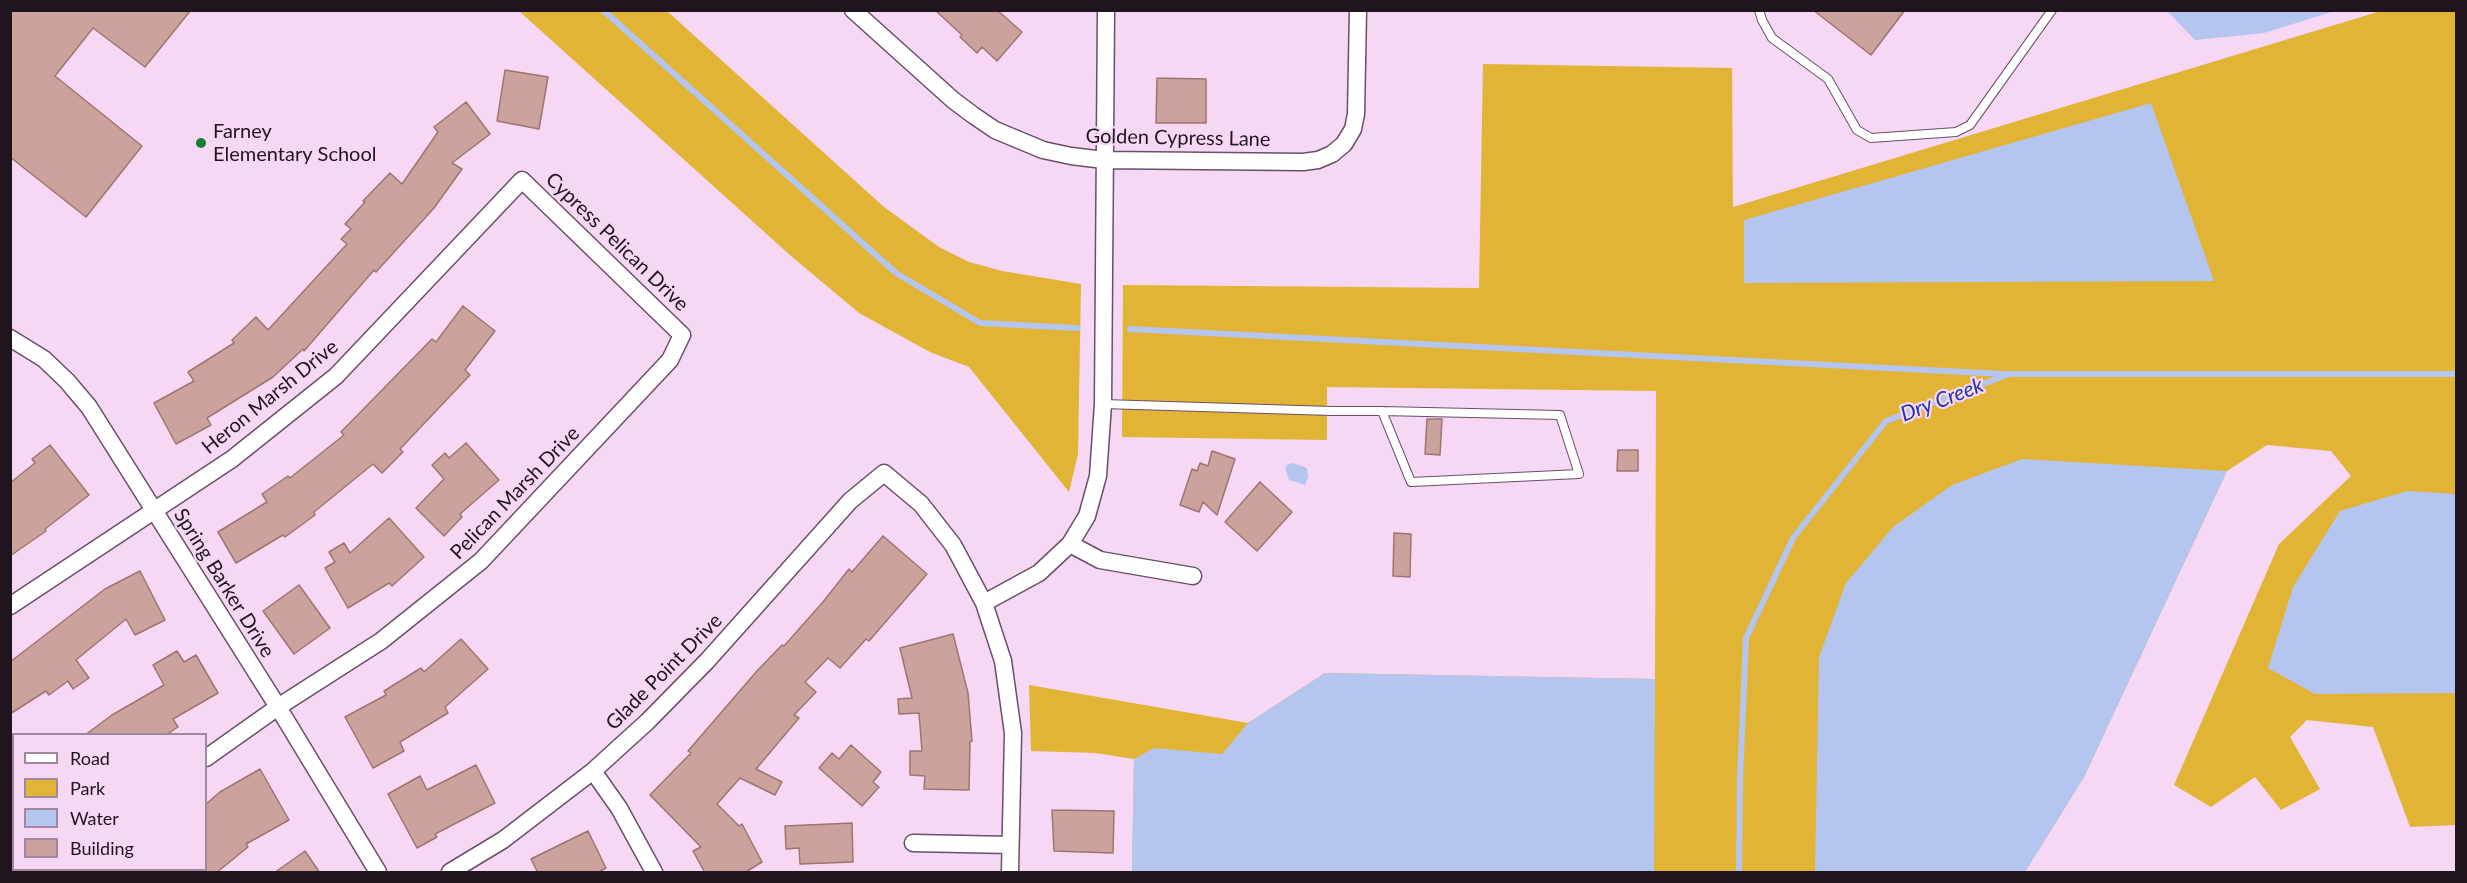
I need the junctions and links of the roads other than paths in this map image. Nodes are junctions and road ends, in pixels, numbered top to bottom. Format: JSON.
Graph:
{"nodes":[{"id":1,"x":853,"y":10,"type":"edge"},
{"id":2,"x":1106,"y":10,"type":"edge"},
{"id":3,"x":1358,"y":10,"type":"edge"},
{"id":4,"x":1759,"y":10,"type":"edge"},
{"id":5,"x":2052,"y":10,"type":"edge"},
{"id":6,"x":1104,"y":160,"type":"junction"},
{"id":7,"x":522,"y":180,"type":"joint"},
{"id":8,"x":682,"y":335,"type":"joint"},
{"id":9,"x":10,"y":338,"type":"edge"},
{"id":10,"x":1103,"y":404,"type":"junction"},
{"id":11,"x":1382,"y":411,"type":"junction"},
{"id":12,"x":154,"y":511,"type":"junction"},
{"id":13,"x":1070,"y":544,"type":"junction"},
{"id":14,"x":1193,"y":576,"type":"dead end"},
{"id":15,"x":984,"y":603,"type":"junction"},
{"id":16,"x":10,"y":606,"type":"edge"},
{"id":17,"x":278,"y":707,"type":"junction"},
{"id":18,"x":207,"y":757,"type":"edge"},
{"id":19,"x":592,"y":771,"type":"junction"},
{"id":20,"x":913,"y":843,"type":"dead end"},
{"id":21,"x":1010,"y":845,"type":"junction"},
{"id":22,"x":378,"y":873,"type":"edge"},
{"id":23,"x":450,"y":873,"type":"edge"},
{"id":24,"x":654,"y":873,"type":"edge"},
{"id":25,"x":1010,"y":873,"type":"edge"}],
"edges":[{"from":1,"to":6,"type":"street","name":"Golden Cypress Lane"},
{"from":2,"to":6,"type":"street"},
{"from":3,"to":6,"type":"street","name":"Golden Cypress Lane"},
{"from":4,"to":5,"type":"lane"},
{"from":6,"to":10,"type":"street"},
{"from":7,"to":8,"type":"street","name":"Cypress Pelican Drive"},
{"from":7,"to":12,"type":"street","name":"Heron Marsh Drive"},
{"from":8,"to":17,"type":"street","name":"Pelican Marsh Drive"},
{"from":9,"to":12,"type":"street","name":"Spring Barker Drive"},
{"from":10,"to":11,"type":"lane"},
{"from":10,"to":13,"type":"street"},
{"from":11,"to":11,"type":"lane"},
{"from":12,"to":16,"type":"street","name":"Heron Marsh Drive"},
{"from":12,"to":17,"type":"street","name":"Spring Barker Drive"},
{"from":13,"to":14,"type":"street"},
{"from":13,"to":15,"type":"street"},
{"from":15,"to":19,"type":"street","name":"Glade Point Drive"},
{"from":15,"to":21,"type":"street"},
{"from":17,"to":18,"type":"street","name":"Pelican Marsh Drive"},
{"from":17,"to":22,"type":"street","name":"Spring Barker Drive"},
{"from":19,"to":23,"type":"street","name":"Glade Point Drive"},
{"from":19,"to":24,"type":"street"},
{"from":20,"to":21,"type":"street"},
{"from":21,"to":25,"type":"street"}]}
